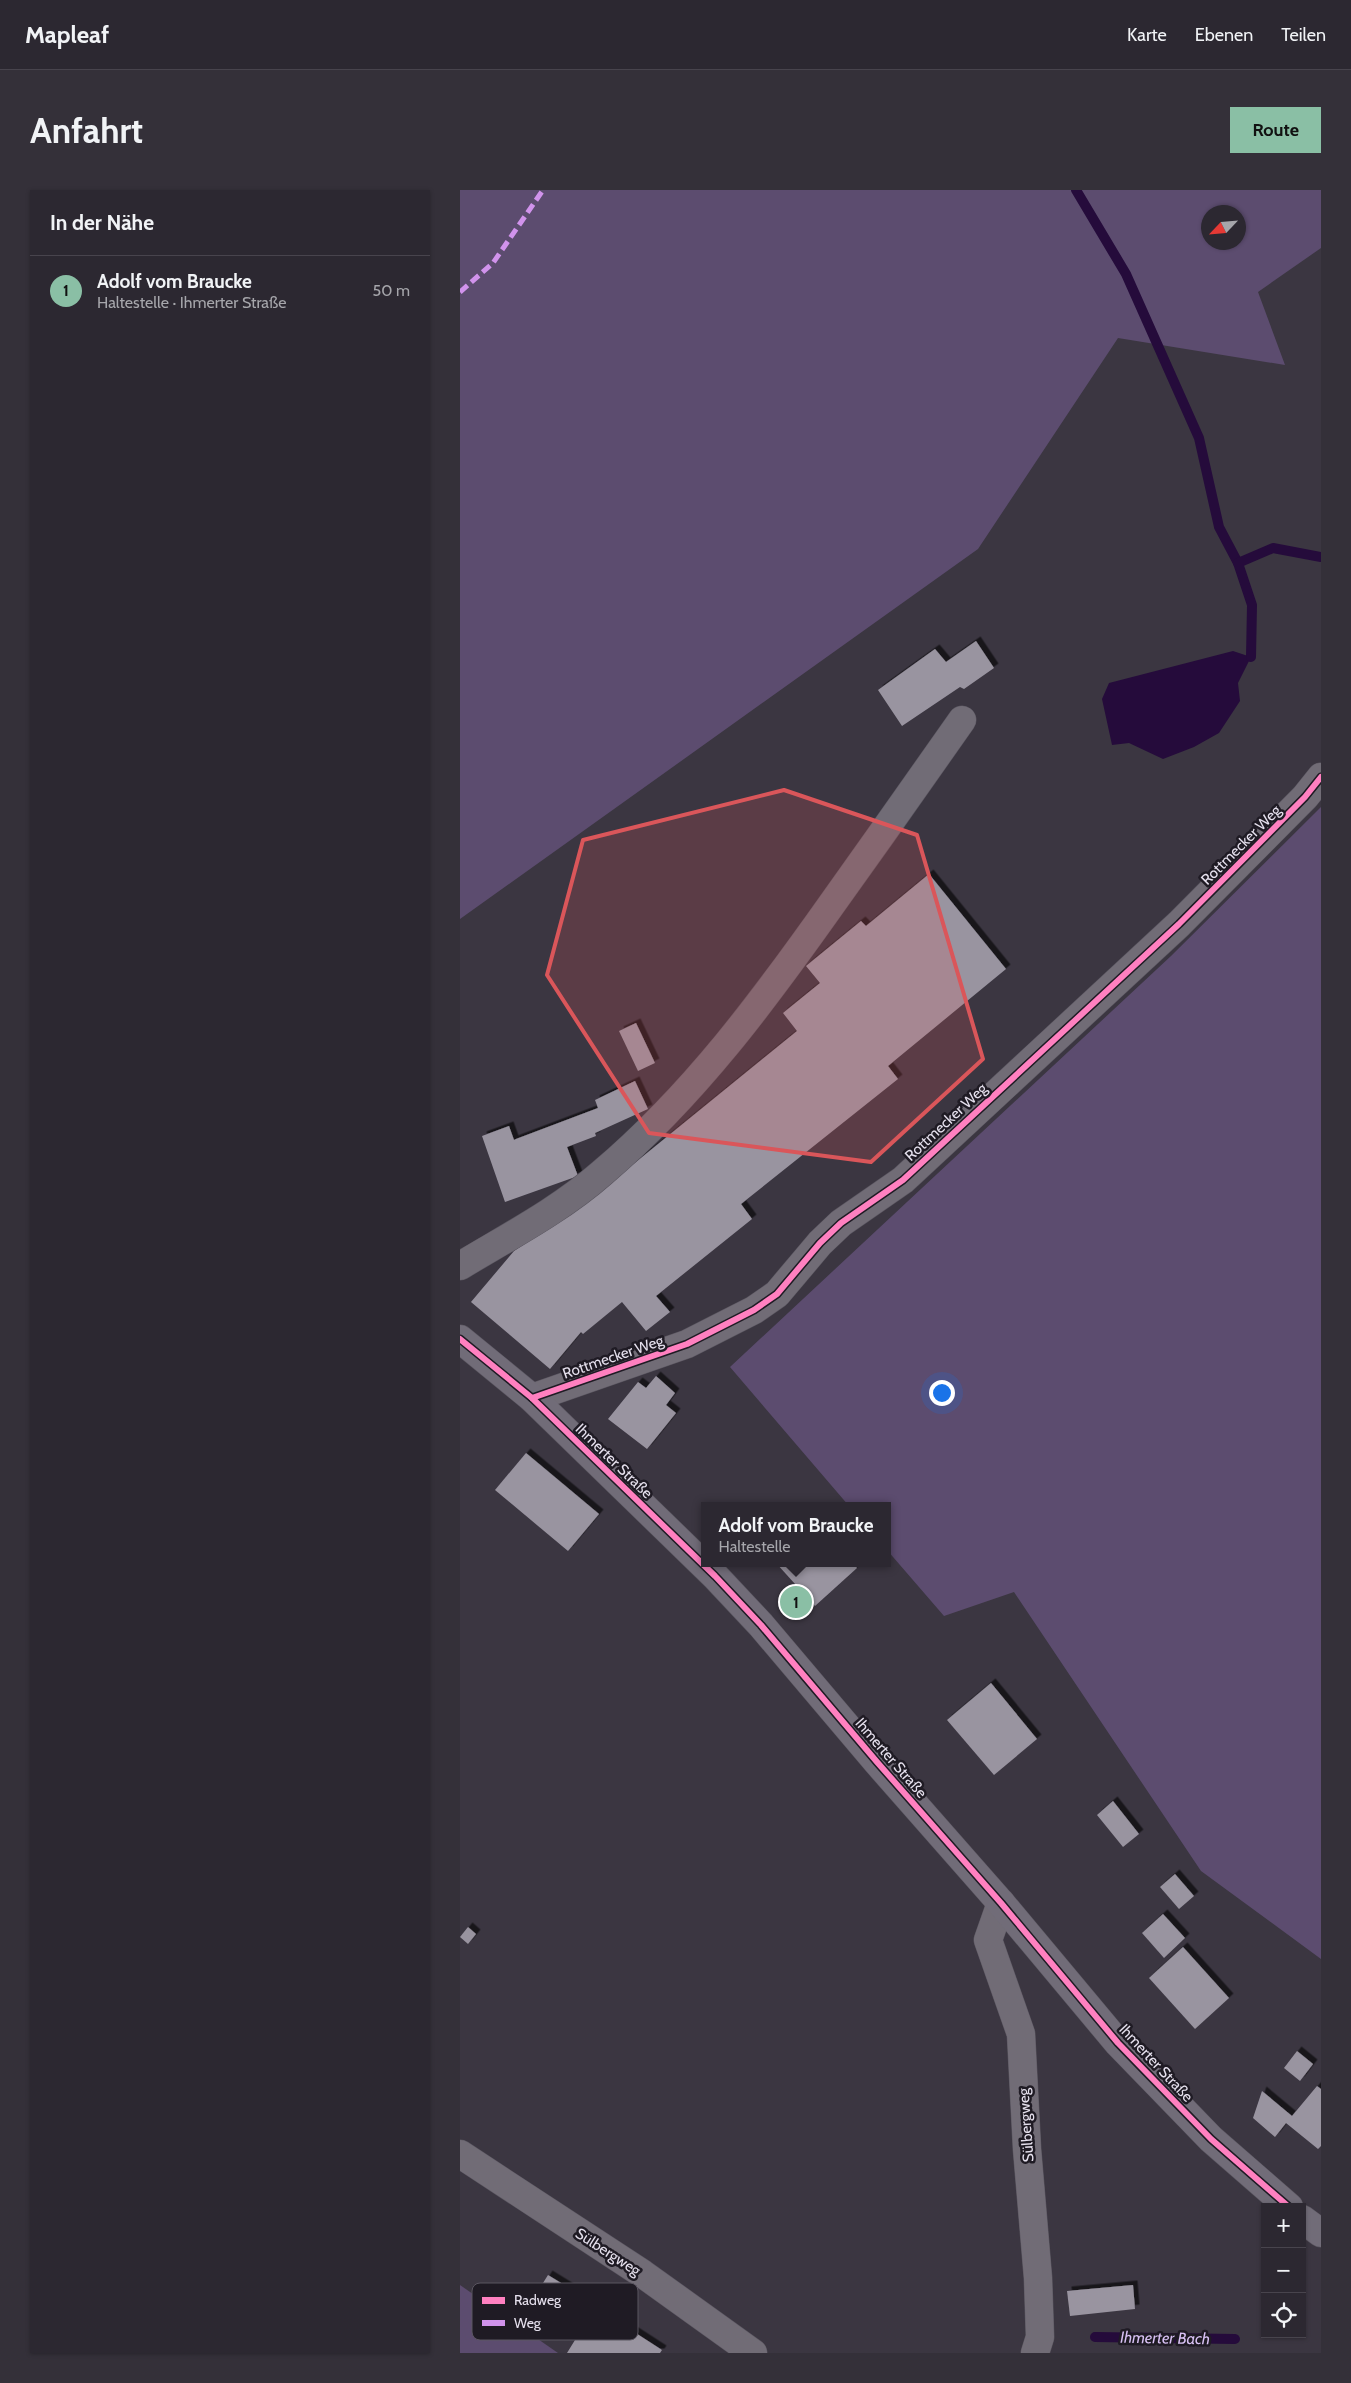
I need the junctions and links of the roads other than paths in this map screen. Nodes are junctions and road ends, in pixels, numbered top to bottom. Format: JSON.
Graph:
{"nodes":[{"id":1,"x":962,"y":720,"type":"dead end"},
{"id":2,"x":1321,"y":777,"type":"edge"},
{"id":3,"x":460,"y":1266,"type":"edge"},
{"id":4,"x":460,"y":1339,"type":"edge"},
{"id":5,"x":532,"y":1398,"type":"junction"},
{"id":6,"x":701,"y":1562,"type":"edge"},
{"id":7,"x":706,"y":1567,"type":"edge"},
{"id":8,"x":1001,"y":1902,"type":"junction"},
{"id":9,"x":460,"y":2154,"type":"edge"},
{"id":10,"x":1284,"y":2203,"type":"edge"},
{"id":11,"x":1306,"y":2222,"type":"edge"},
{"id":12,"x":1321,"y":2234,"type":"edge"},
{"id":13,"x":753,"y":2353,"type":"edge"},
{"id":14,"x":1035,"y":2353,"type":"edge"}],
"edges":[{"from":1,"to":3,"type":"street"},
{"from":2,"to":5,"type":"street","name":"Rottmecker Weg"},
{"from":4,"to":5,"type":"main road","name":"Ihmerter Straße"},
{"from":5,"to":6,"type":"main road","name":"Ihmerter Straße"},
{"from":7,"to":8,"type":"main road","name":"Ihmerter Straße"},
{"from":8,"to":10,"type":"main road","name":"Ihmerter Straße"},
{"from":8,"to":14,"type":"street","name":"Sülbergweg"},
{"from":9,"to":13,"type":"street","name":"Sülbergweg"},
{"from":11,"to":12,"type":"main road"}]}
